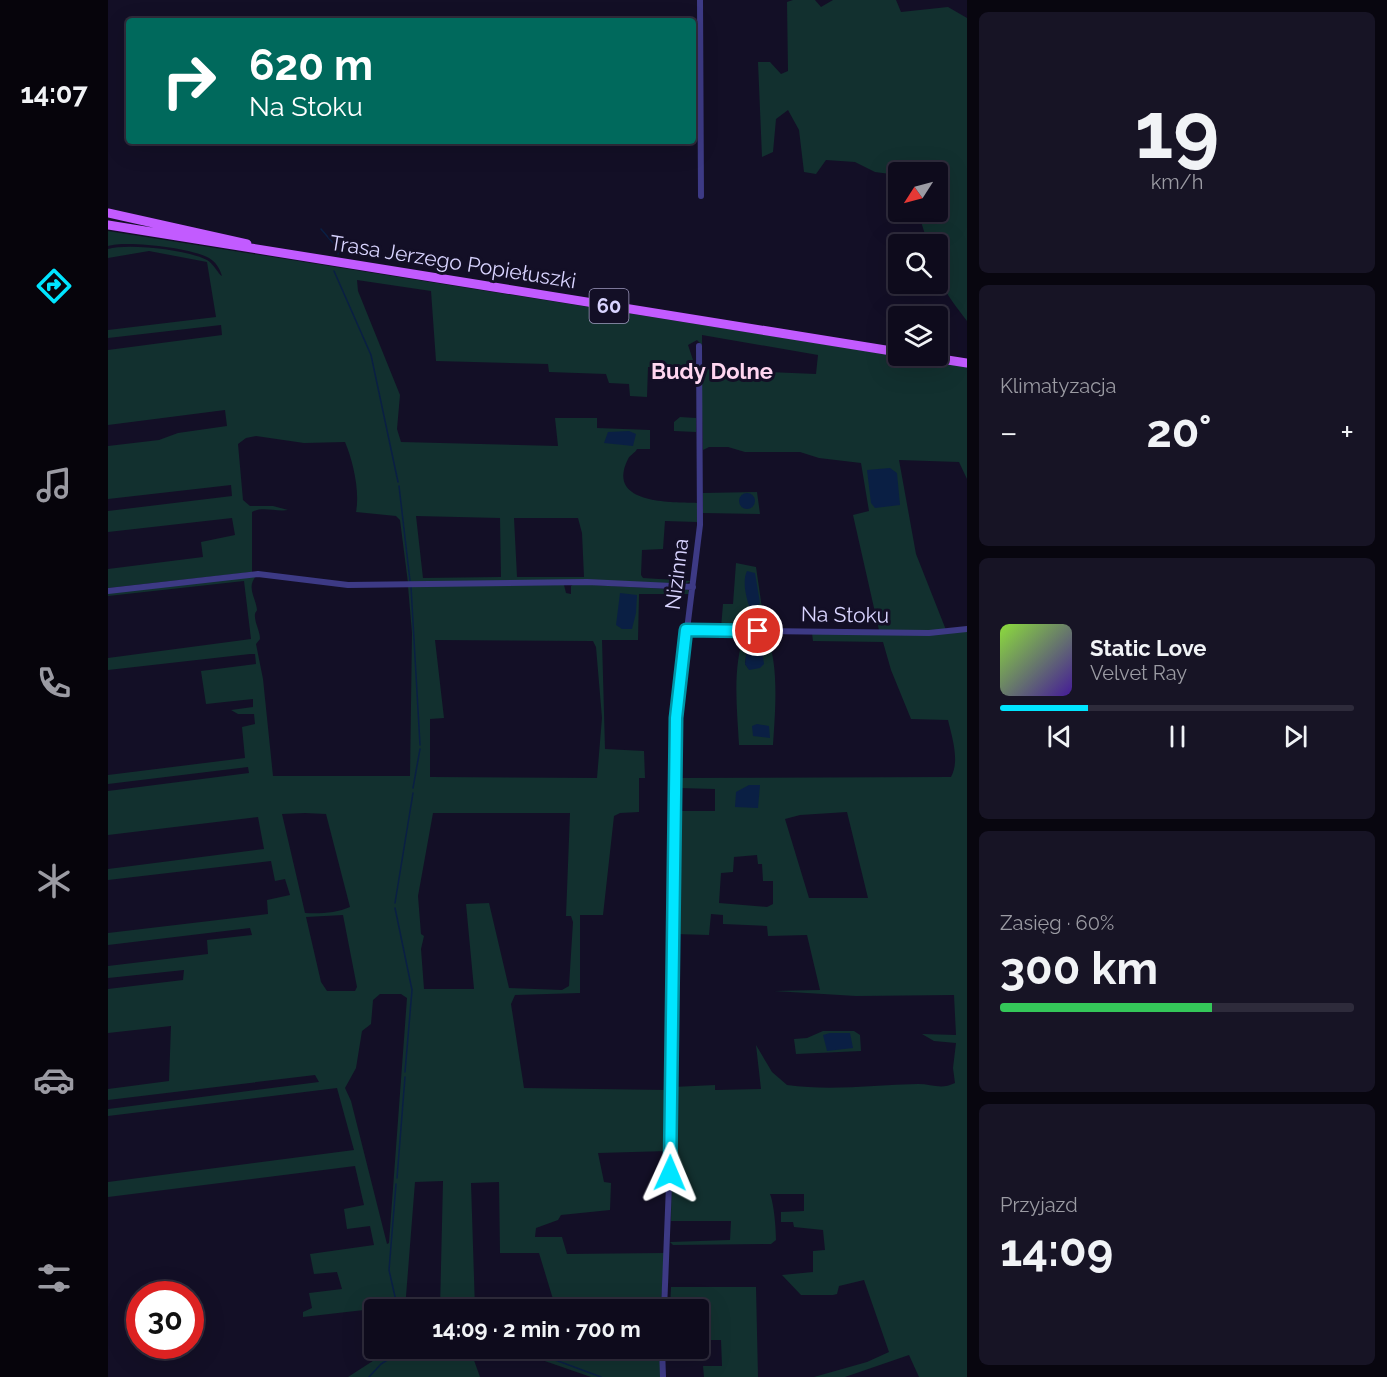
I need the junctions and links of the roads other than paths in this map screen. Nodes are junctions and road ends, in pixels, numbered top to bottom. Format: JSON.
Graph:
{"nodes":[{"id":1,"x":700,"y":0,"type":"edge"},
{"id":2,"x":701,"y":196,"type":"dead end"},
{"id":3,"x":108,"y":213,"type":"edge"},
{"id":4,"x":108,"y":225,"type":"edge"},
{"id":5,"x":287,"y":254,"type":"junction"},
{"id":6,"x":699,"y":346,"type":"dead end"},
{"id":7,"x":888,"y":350,"type":"edge"},
{"id":8,"x":948,"y":360,"type":"edge"},
{"id":9,"x":967,"y":363,"type":"edge"},
{"id":10,"x":693,"y":587,"type":"junction"},
{"id":11,"x":108,"y":591,"type":"edge"},
{"id":12,"x":967,"y":629,"type":"edge"},
{"id":13,"x":686,"y":630,"type":"junction"},
{"id":14,"x":664,"y":1299,"type":"edge"},
{"id":15,"x":662,"y":1359,"type":"edge"},
{"id":16,"x":663,"y":1377,"type":"edge"}],
"edges":[{"from":1,"to":2,"type":"street"},
{"from":3,"to":5,"type":"main road","name":"Trasa Jerzego Popiełuszki","number":"60"},
{"from":4,"to":5,"type":"main road","name":"Trasa Jerzego Popiełuszki","number":"60"},
{"from":5,"to":7,"type":"main road","name":"Trasa Jerzego Popiełuszki","number":"60"},
{"from":6,"to":10,"type":"street","name":"Nizinna"},
{"from":8,"to":9,"type":"main road"},
{"from":10,"to":11,"type":"street"},
{"from":10,"to":13,"type":"street","name":"Nizinna"},
{"from":12,"to":13,"type":"street","name":"Na Stoku"},
{"from":13,"to":14,"type":"street","name":"Nizinna"},
{"from":15,"to":16,"type":"street"}]}
